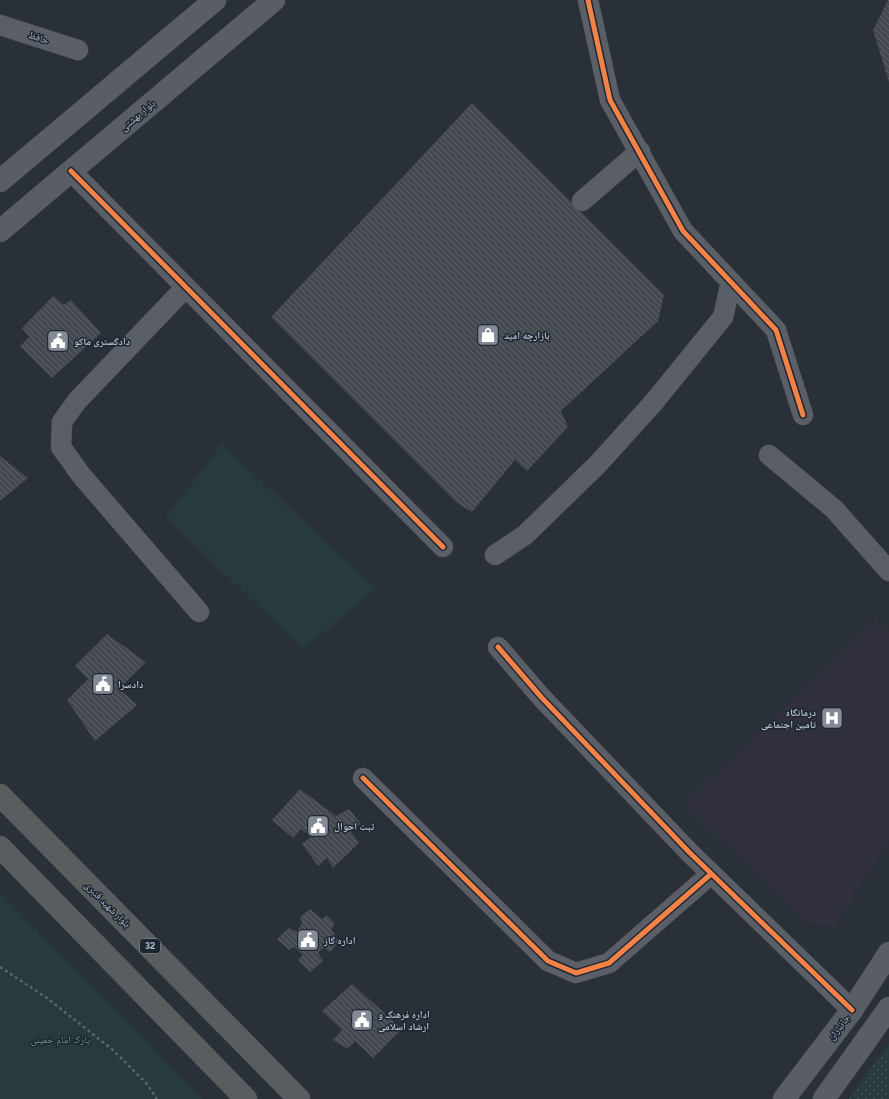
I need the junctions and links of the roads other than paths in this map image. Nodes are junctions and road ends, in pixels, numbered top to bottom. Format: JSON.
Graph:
{"nodes":[{"id":1,"x":215,"y":0,"type":"edge"},
{"id":2,"x":274,"y":0,"type":"edge"},
{"id":3,"x":588,"y":0,"type":"edge"},
{"id":4,"x":0,"y":25,"type":"edge"},
{"id":5,"x":78,"y":50,"type":"dead end"},
{"id":6,"x":640,"y":152,"type":"junction"},
{"id":7,"x":71,"y":171,"type":"junction"},
{"id":8,"x":0,"y":181,"type":"edge"},
{"id":9,"x":582,"y":201,"type":"dead end"},
{"id":10,"x":0,"y":231,"type":"edge"},
{"id":11,"x":730,"y":282,"type":"junction"},
{"id":12,"x":186,"y":287,"type":"junction"},
{"id":13,"x":803,"y":415,"type":"dead end"},
{"id":14,"x":769,"y":455,"type":"dead end"},
{"id":15,"x":443,"y":547,"type":"dead end"},
{"id":16,"x":495,"y":554,"type":"dead end"},
{"id":17,"x":889,"y":571,"type":"edge"},
{"id":18,"x":199,"y":612,"type":"dead end"},
{"id":19,"x":498,"y":647,"type":"dead end"},
{"id":20,"x":363,"y":778,"type":"dead end"},
{"id":21,"x":0,"y":795,"type":"edge"},
{"id":22,"x":0,"y":847,"type":"edge"},
{"id":23,"x":711,"y":874,"type":"junction"},
{"id":24,"x":889,"y":953,"type":"edge"},
{"id":25,"x":889,"y":1008,"type":"edge"},
{"id":26,"x":852,"y":1010,"type":"junction"},
{"id":27,"x":246,"y":1099,"type":"edge"},
{"id":28,"x":299,"y":1099,"type":"edge"},
{"id":29,"x":784,"y":1099,"type":"edge"},
{"id":30,"x":824,"y":1099,"type":"edge"}],
"edges":[{"from":1,"to":8,"type":"main road"},
{"from":2,"to":7,"type":"main road","name":"بلوار بهشتی"},
{"from":3,"to":6,"type":"street"},
{"from":4,"to":5,"type":"street","name":"حافظ"},
{"from":6,"to":9,"type":"street"},
{"from":6,"to":11,"type":"street"},
{"from":7,"to":10,"type":"main road","name":"بلوار بهشتی"},
{"from":7,"to":12,"type":"street"},
{"from":11,"to":13,"type":"street"},
{"from":11,"to":16,"type":"street"},
{"from":12,"to":15,"type":"street"},
{"from":12,"to":18,"type":"street"},
{"from":14,"to":17,"type":"street"},
{"from":19,"to":23,"type":"street"},
{"from":20,"to":23,"type":"street"},
{"from":21,"to":28,"type":"highway","name":"بلوار شهید قنبری","number":"32"},
{"from":22,"to":27,"type":"highway"},
{"from":23,"to":26,"type":"street"},
{"from":24,"to":26,"type":"main road","name":"جانبازان"},
{"from":25,"to":30,"type":"main road"},
{"from":26,"to":29,"type":"main road","name":"جانبازان"}]}
